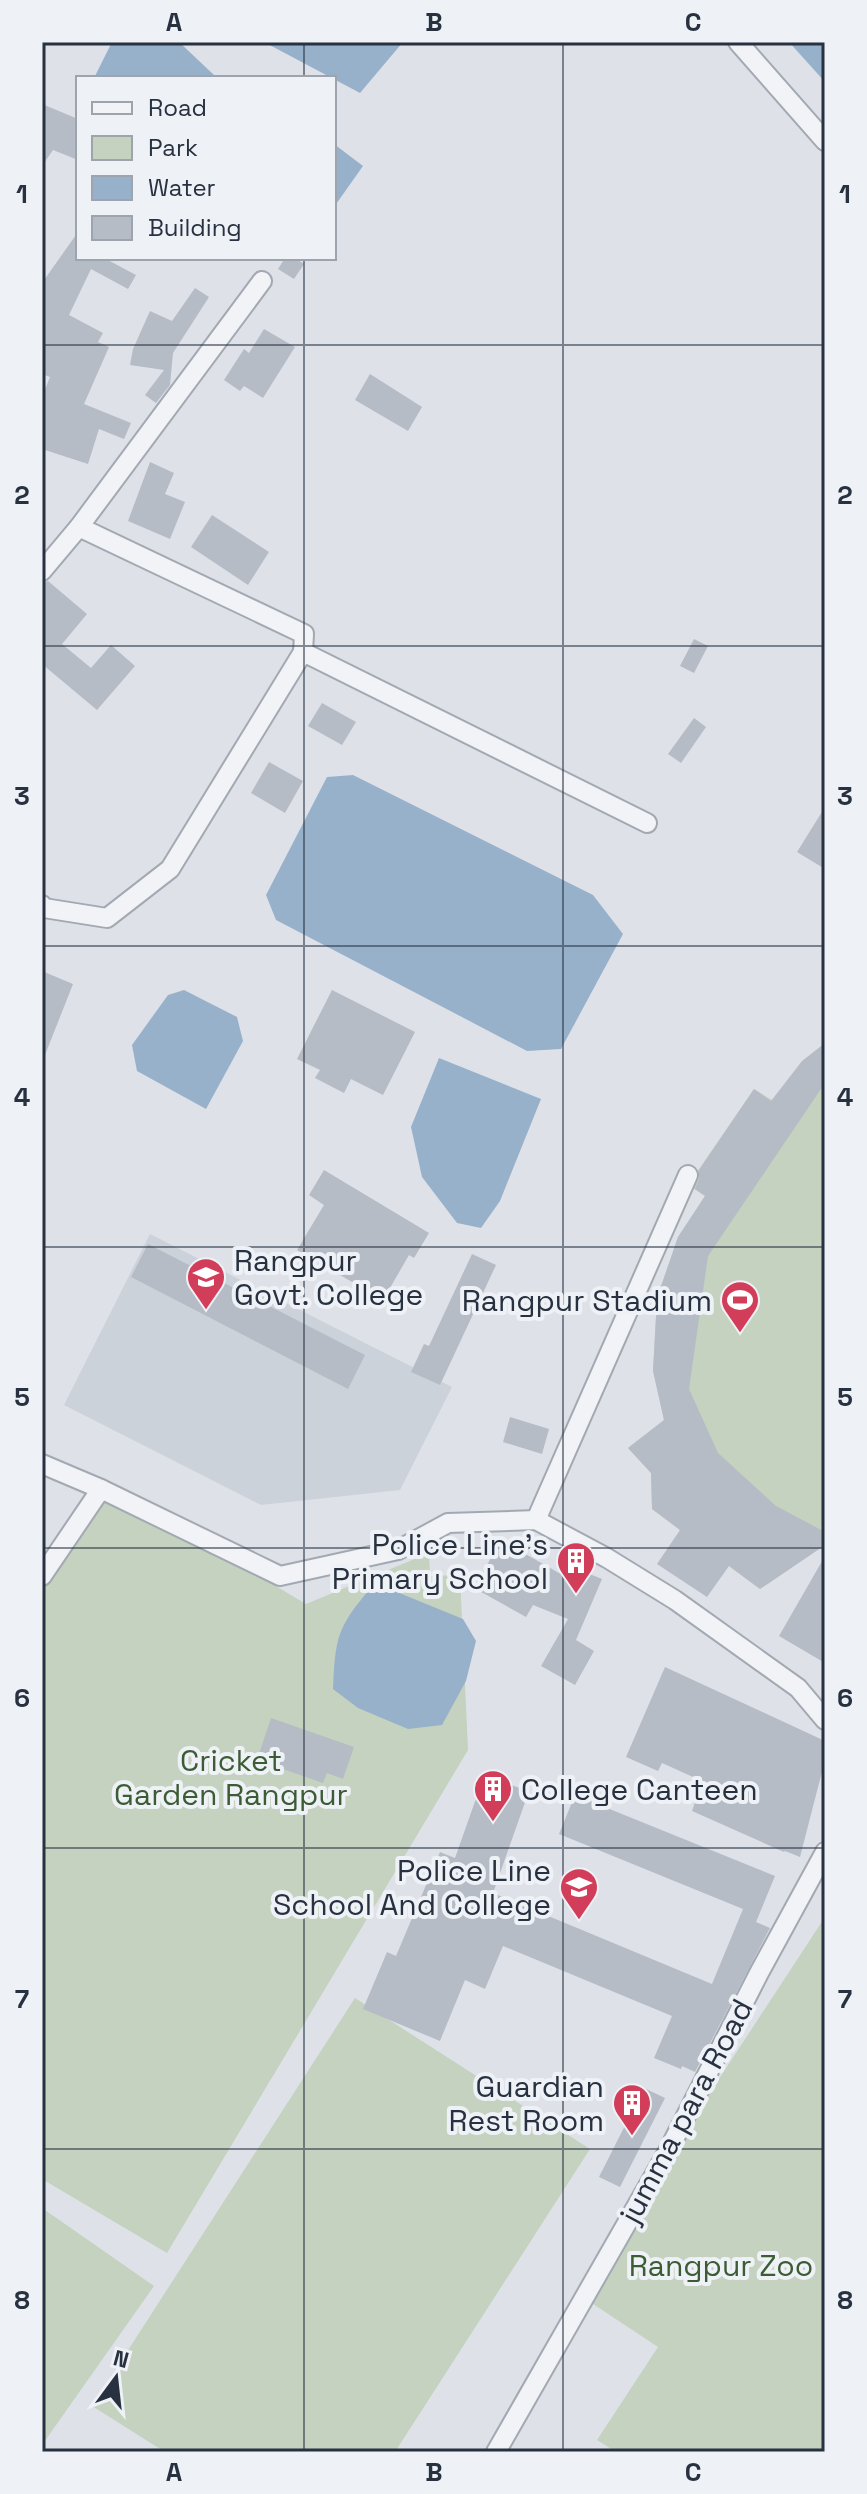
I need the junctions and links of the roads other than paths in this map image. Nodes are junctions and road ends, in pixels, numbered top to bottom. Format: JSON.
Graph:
{"nodes":[{"id":1,"x":738,"y":42,"type":"edge"},
{"id":2,"x":825,"y":141,"type":"edge"},
{"id":3,"x":262,"y":281,"type":"dead end"},
{"id":4,"x":79,"y":527,"type":"junction"},
{"id":5,"x":42,"y":571,"type":"edge"},
{"id":6,"x":303,"y":652,"type":"junction"},
{"id":7,"x":647,"y":823,"type":"dead end"},
{"id":8,"x":42,"y":905,"type":"edge"},
{"id":9,"x":688,"y":1175,"type":"dead end"},
{"id":10,"x":42,"y":1464,"type":"edge"},
{"id":11,"x":101,"y":1489,"type":"junction"},
{"id":12,"x":536,"y":1520,"type":"junction"},
{"id":13,"x":42,"y":1576,"type":"edge"},
{"id":14,"x":825,"y":1720,"type":"edge"},
{"id":15,"x":825,"y":1852,"type":"edge"},
{"id":16,"x":496,"y":2452,"type":"edge"}],
"edges":[{"from":1,"to":2,"type":"street"},
{"from":3,"to":4,"type":"street"},
{"from":4,"to":5,"type":"street"},
{"from":4,"to":6,"type":"street"},
{"from":6,"to":7,"type":"street"},
{"from":6,"to":8,"type":"street"},
{"from":9,"to":12,"type":"street"},
{"from":10,"to":11,"type":"street"},
{"from":11,"to":12,"type":"street"},
{"from":11,"to":13,"type":"street"},
{"from":12,"to":14,"type":"street"},
{"from":15,"to":16,"type":"street","name":"jumma para Road"}]}
